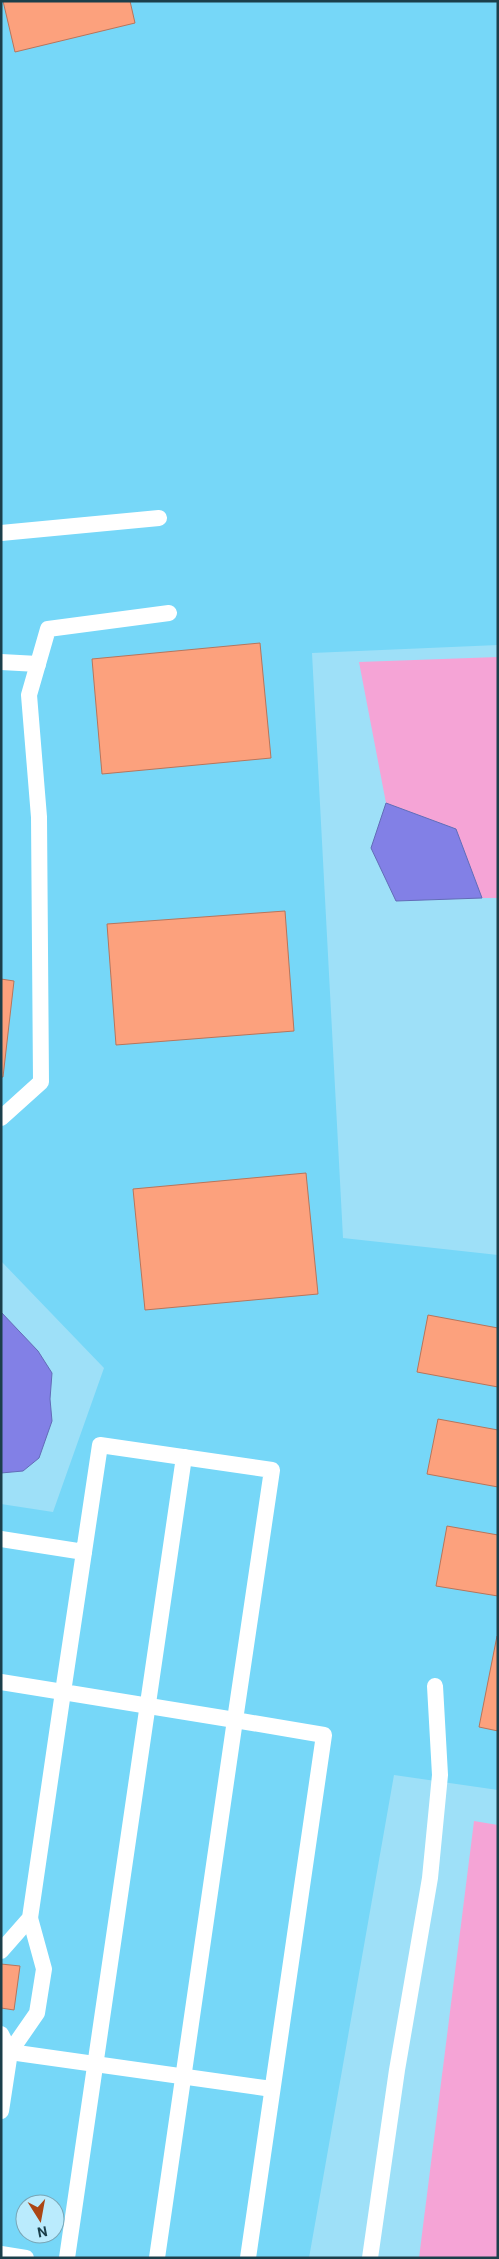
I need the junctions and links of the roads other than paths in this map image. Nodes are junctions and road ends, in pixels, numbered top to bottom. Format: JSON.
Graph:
{"nodes":[{"id":1,"x":158,"y":518,"type":"dead end"},
{"id":2,"x":1,"y":533,"type":"edge"},
{"id":3,"x":169,"y":613,"type":"dead end"},
{"id":4,"x":1,"y":662,"type":"edge"},
{"id":5,"x":38,"y":664,"type":"junction"},
{"id":6,"x":1,"y":1118,"type":"edge"},
{"id":7,"x":184,"y":1457,"type":"junction"},
{"id":8,"x":1,"y":1539,"type":"edge"},
{"id":9,"x":84,"y":1552,"type":"junction"},
{"id":10,"x":1,"y":1682,"type":"edge"},
{"id":11,"x":435,"y":1686,"type":"dead end"},
{"id":12,"x":63,"y":1692,"type":"junction"},
{"id":13,"x":148,"y":1706,"type":"junction"},
{"id":14,"x":235,"y":1720,"type":"junction"},
{"id":15,"x":30,"y":1918,"type":"junction"},
{"id":16,"x":1,"y":1951,"type":"edge"},
{"id":17,"x":1,"y":2034,"type":"edge"},
{"id":18,"x":6,"y":2051,"type":"edge"},
{"id":19,"x":95,"y":2064,"type":"junction"},
{"id":20,"x":183,"y":2077,"type":"junction"},
{"id":21,"x":272,"y":2089,"type":"junction"},
{"id":22,"x":1,"y":2111,"type":"edge"},
{"id":23,"x":1,"y":2254,"type":"edge"},
{"id":24,"x":26,"y":2258,"type":"edge"},
{"id":25,"x":67,"y":2258,"type":"edge"},
{"id":26,"x":157,"y":2258,"type":"edge"},
{"id":27,"x":248,"y":2258,"type":"edge"},
{"id":28,"x":370,"y":2258,"type":"edge"}],
"edges":[{"from":1,"to":2,"type":"lane"},
{"from":3,"to":5,"type":"lane"},
{"from":4,"to":5,"type":"lane"},
{"from":5,"to":6,"type":"lane"},
{"from":7,"to":9,"type":"lane"},
{"from":7,"to":13,"type":"lane"},
{"from":7,"to":14,"type":"lane"},
{"from":8,"to":9,"type":"lane"},
{"from":9,"to":12,"type":"lane"},
{"from":10,"to":12,"type":"lane"},
{"from":11,"to":28,"type":"lane"},
{"from":12,"to":13,"type":"lane"},
{"from":12,"to":15,"type":"lane"},
{"from":13,"to":14,"type":"lane"},
{"from":13,"to":19,"type":"lane"},
{"from":14,"to":20,"type":"lane"},
{"from":14,"to":21,"type":"lane"},
{"from":15,"to":16,"type":"lane"},
{"from":15,"to":18,"type":"lane"},
{"from":17,"to":18,"type":"lane"},
{"from":18,"to":19,"type":"lane"},
{"from":18,"to":22,"type":"lane"},
{"from":19,"to":20,"type":"lane"},
{"from":19,"to":25,"type":"lane"},
{"from":20,"to":21,"type":"lane"},
{"from":20,"to":26,"type":"lane"},
{"from":21,"to":27,"type":"lane"},
{"from":23,"to":24,"type":"lane"}]}
